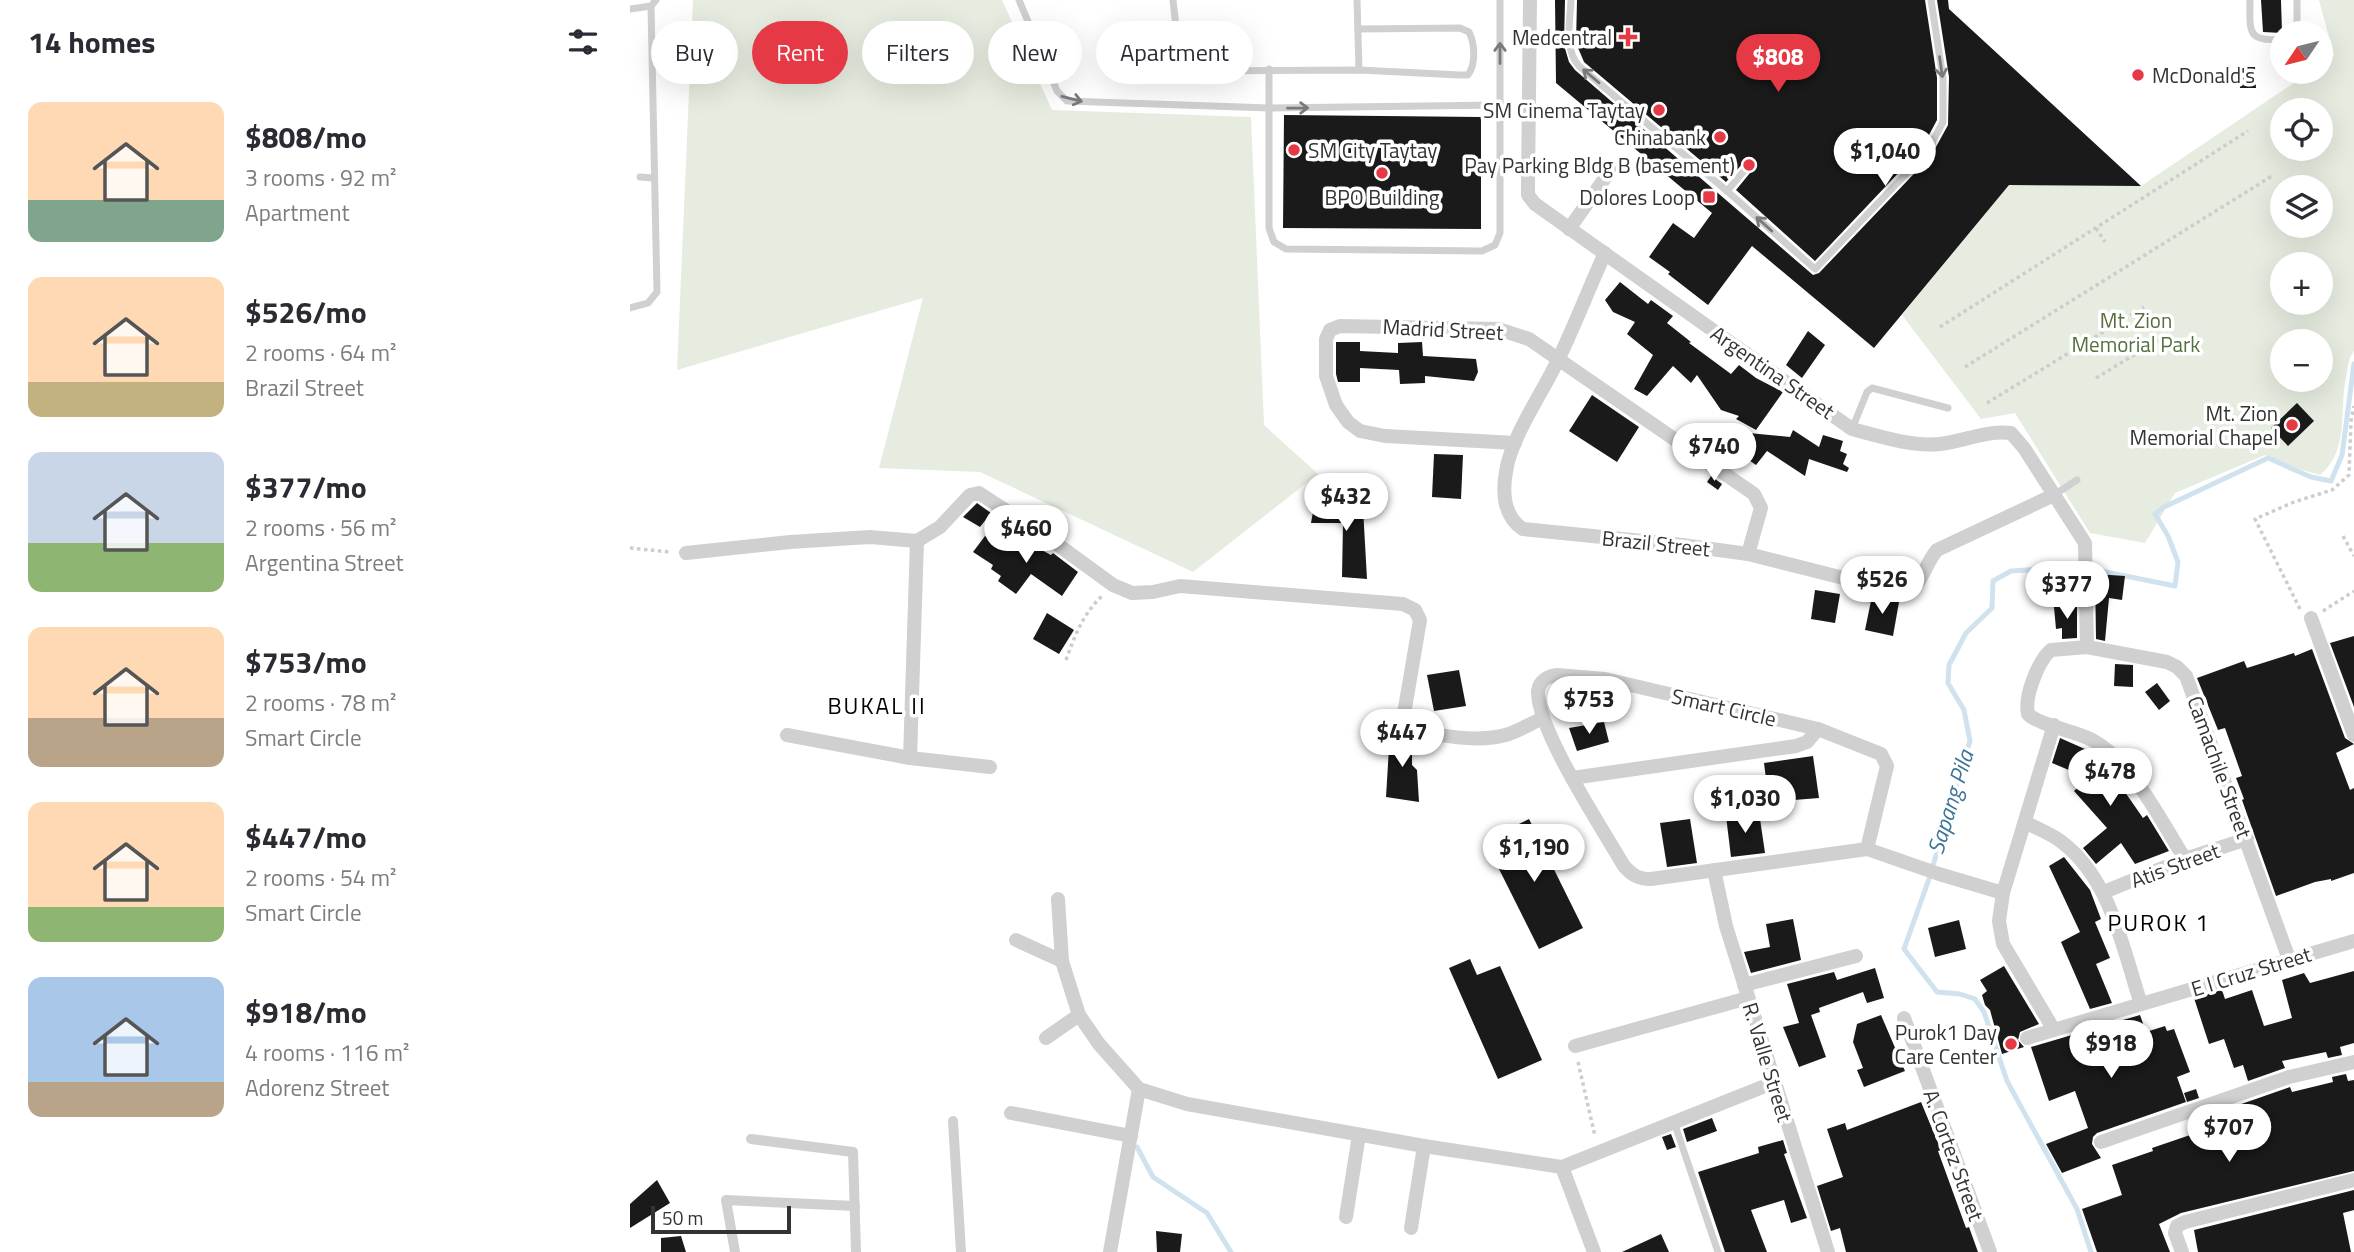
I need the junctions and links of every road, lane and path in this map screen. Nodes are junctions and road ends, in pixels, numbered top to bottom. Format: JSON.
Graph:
{"nodes":[{"id":1,"x":1018,"y":0,"type":"edge"},
{"id":2,"x":1173,"y":0,"type":"edge"},
{"id":3,"x":1357,"y":0,"type":"edge"},
{"id":4,"x":1500,"y":0,"type":"edge"},
{"id":5,"x":1530,"y":0,"type":"edge"},
{"id":6,"x":1571,"y":0,"type":"edge"},
{"id":7,"x":1931,"y":0,"type":"edge"},
{"id":8,"x":2250,"y":0,"type":"edge"},
{"id":9,"x":2297,"y":0,"type":"edge"},
{"id":10,"x":653,"y":3,"type":"edge"},
{"id":11,"x":630,"y":9,"type":"edge"},
{"id":12,"x":2297,"y":21,"type":"edge"},
{"id":13,"x":1358,"y":29,"type":"junction"},
{"id":14,"x":2270,"y":40,"type":"edge"},
{"id":15,"x":1269,"y":69,"type":"junction"},
{"id":16,"x":1359,"y":70,"type":"junction"},
{"id":17,"x":1501,"y":105,"type":"junction"},
{"id":18,"x":1269,"y":108,"type":"junction"},
{"id":19,"x":2248,"y":131,"type":"dead end"},
{"id":20,"x":1749,"y":165,"type":"dead end"},
{"id":21,"x":1610,"y":171,"type":"dead end"},
{"id":22,"x":640,"y":177,"type":"dead end"},
{"id":23,"x":654,"y":177,"type":"junction"},
{"id":24,"x":2270,"y":177,"type":"edge"},
{"id":25,"x":1727,"y":191,"type":"junction"},
{"id":26,"x":2096,"y":228,"type":"junction"},
{"id":27,"x":1569,"y":229,"type":"junction"},
{"id":28,"x":2105,"y":242,"type":"dead end"},
{"id":29,"x":1605,"y":253,"type":"junction"},
{"id":30,"x":2144,"y":307,"type":"dead end"},
{"id":31,"x":630,"y":308,"type":"edge"},
{"id":32,"x":1940,"y":327,"type":"dead end"},
{"id":33,"x":2162,"y":338,"type":"dead end"},
{"id":34,"x":1558,"y":360,"type":"junction"},
{"id":35,"x":1965,"y":368,"type":"dead end"},
{"id":36,"x":2096,"y":378,"type":"dead end"},
{"id":37,"x":1987,"y":403,"type":"dead end"},
{"id":38,"x":2354,"y":406,"type":"edge"},
{"id":39,"x":1948,"y":408,"type":"dead end"},
{"id":40,"x":1852,"y":429,"type":"junction"},
{"id":41,"x":1516,"y":443,"type":"junction"},
{"id":42,"x":2077,"y":480,"type":"dead end"},
{"id":43,"x":2054,"y":495,"type":"junction"},
{"id":44,"x":2343,"y":536,"type":"dead end"},
{"id":45,"x":917,"y":541,"type":"junction"},
{"id":46,"x":630,"y":548,"type":"edge"},
{"id":47,"x":686,"y":554,"type":"joint"},
{"id":48,"x":1748,"y":554,"type":"junction"},
{"id":49,"x":2354,"y":556,"type":"edge"},
{"id":50,"x":1113,"y":585,"type":"junction"},
{"id":51,"x":2354,"y":592,"type":"edge"},
{"id":52,"x":2311,"y":618,"type":"junction"},
{"id":53,"x":2087,"y":647,"type":"junction"},
{"id":54,"x":1066,"y":660,"type":"dead end"},
{"id":55,"x":1544,"y":718,"type":"junction"},
{"id":56,"x":2054,"y":725,"type":"junction"},
{"id":57,"x":1818,"y":729,"type":"junction"},
{"id":58,"x":787,"y":735,"type":"dead end"},
{"id":59,"x":2354,"y":735,"type":"edge"},
{"id":60,"x":910,"y":758,"type":"junction"},
{"id":61,"x":990,"y":768,"type":"dead end"},
{"id":62,"x":1572,"y":778,"type":"junction"},
{"id":63,"x":2025,"y":822,"type":"junction"},
{"id":64,"x":2247,"y":839,"type":"junction"},
{"id":65,"x":1867,"y":849,"type":"junction"},
{"id":66,"x":2185,"y":859,"type":"junction"},
{"id":67,"x":1714,"y":870,"type":"junction"},
{"id":68,"x":2104,"y":892,"type":"junction"},
{"id":69,"x":2003,"y":893,"type":"junction"},
{"id":70,"x":1058,"y":899,"type":"dead end"},
{"id":71,"x":1016,"y":940,"type":"dead end"},
{"id":72,"x":2354,"y":941,"type":"edge"},
{"id":73,"x":1856,"y":956,"type":"dead end"},
{"id":74,"x":2290,"y":959,"type":"junction"},
{"id":75,"x":1062,"y":961,"type":"junction"},
{"id":76,"x":1746,"y":991,"type":"junction"},
{"id":77,"x":2141,"y":1004,"type":"junction"},
{"id":78,"x":1079,"y":1015,"type":"junction"},
{"id":79,"x":1904,"y":1018,"type":"dead end"},
{"id":80,"x":2054,"y":1030,"type":"junction"},
{"id":81,"x":1046,"y":1038,"type":"dead end"},
{"id":82,"x":2027,"y":1038,"type":"dead end"},
{"id":83,"x":1575,"y":1046,"type":"joint"},
{"id":84,"x":2354,"y":1062,"type":"edge"},
{"id":85,"x":1775,"y":1082,"type":"junction"},
{"id":86,"x":1139,"y":1089,"type":"junction"},
{"id":87,"x":1011,"y":1113,"type":"dead end"},
{"id":88,"x":953,"y":1121,"type":"dead end"},
{"id":89,"x":1674,"y":1122,"type":"junction"},
{"id":90,"x":1359,"y":1135,"type":"junction"},
{"id":91,"x":1130,"y":1136,"type":"junction"},
{"id":92,"x":751,"y":1139,"type":"dead end"},
{"id":93,"x":2101,"y":1142,"type":"dead end"},
{"id":94,"x":1424,"y":1146,"type":"junction"},
{"id":95,"x":1599,"y":1154,"type":"junction"},
{"id":96,"x":1562,"y":1167,"type":"junction"},
{"id":97,"x":2354,"y":1180,"type":"edge"},
{"id":98,"x":855,"y":1206,"type":"junction"},
{"id":99,"x":1346,"y":1217,"type":"dead end"},
{"id":100,"x":1411,"y":1228,"type":"dead end"},
{"id":101,"x":735,"y":1252,"type":"edge"},
{"id":102,"x":856,"y":1252,"type":"edge"},
{"id":103,"x":961,"y":1252,"type":"edge"},
{"id":104,"x":1110,"y":1252,"type":"edge"},
{"id":105,"x":1594,"y":1252,"type":"edge"},
{"id":106,"x":1718,"y":1252,"type":"edge"},
{"id":107,"x":1828,"y":1252,"type":"edge"},
{"id":108,"x":1990,"y":1252,"type":"edge"},
{"id":109,"x":2182,"y":1252,"type":"edge"}],
"edges":[{"from":1,"to":18,"type":"lane","one_way":true},
{"from":2,"to":15,"type":"lane"},
{"from":3,"to":13,"type":"lane"},
{"from":17,"to":4,"type":"lane","one_way":true},
{"from":5,"to":27,"type":"street","name":"Argentina Street"},
{"from":25,"to":6,"type":"lane","one_way":true},
{"from":7,"to":25,"type":"lane","one_way":true},
{"from":8,"to":14,"type":"lane"},
{"from":9,"to":12,"type":"lane"},
{"from":10,"to":11,"type":"lane"},
{"from":10,"to":23,"type":"lane"},
{"from":13,"to":16,"type":"lane"},
{"from":13,"to":16,"type":"lane"},
{"from":15,"to":16,"type":"lane"},
{"from":15,"to":18,"type":"lane"},
{"from":18,"to":17,"type":"lane","one_way":true},
{"from":17,"to":18,"type":"lane"},
{"from":19,"to":26,"type":"path"},
{"from":20,"to":25,"type":"lane"},
{"from":21,"to":27,"type":"street"},
{"from":22,"to":23,"type":"lane"},
{"from":23,"to":31,"type":"lane"},
{"from":24,"to":35,"type":"path"},
{"from":26,"to":28,"type":"path"},
{"from":26,"to":32,"type":"path"},
{"from":27,"to":29,"type":"street","name":"Argentina Street"},
{"from":29,"to":34,"type":"street","name":"Brazil Street"},
{"from":29,"to":40,"type":"street","name":"Argentina Street"},
{"from":30,"to":37,"type":"path"},
{"from":33,"to":36,"type":"path"},
{"from":34,"to":41,"type":"street","name":"Brazil Street"},
{"from":34,"to":41,"type":"street","name":"Madrid Street"},
{"from":34,"to":48,"type":"street","name":"Madrid Street"},
{"from":38,"to":52,"type":"path"},
{"from":39,"to":40,"type":"lane"},
{"from":40,"to":43,"type":"street","name":"Argentina Street"},
{"from":41,"to":48,"type":"street","name":"Brazil Street"},
{"from":42,"to":43,"type":"lane"},
{"from":43,"to":48,"type":"street","name":"Brazil Street"},
{"from":43,"to":53,"type":"street","name":"Argentina Street"},
{"from":44,"to":49,"type":"path"},
{"from":45,"to":47,"type":"street"},
{"from":45,"to":50,"type":"street"},
{"from":45,"to":60,"type":"street"},
{"from":46,"to":47,"type":"path"},
{"from":50,"to":54,"type":"path"},
{"from":50,"to":55,"type":"street"},
{"from":51,"to":52,"type":"path"},
{"from":52,"to":59,"type":"street"},
{"from":53,"to":56,"type":"street","name":"Camachile Street"},
{"from":53,"to":64,"type":"street","name":"Camachile Street"},
{"from":55,"to":57,"type":"street","name":"Smart Circle"},
{"from":55,"to":62,"type":"street","name":"Smart Circle"},
{"from":56,"to":63,"type":"street"},
{"from":56,"to":66,"type":"street"},
{"from":57,"to":62,"type":"street"},
{"from":57,"to":65,"type":"street","name":"Smart Circle"},
{"from":58,"to":60,"type":"street"},
{"from":60,"to":61,"type":"street"},
{"from":62,"to":67,"type":"street","name":"Smart Circle"},
{"from":63,"to":68,"type":"street"},
{"from":63,"to":69,"type":"street"},
{"from":64,"to":66,"type":"street","name":"Atis Street"},
{"from":64,"to":74,"type":"street","name":"Camachile Street"},
{"from":65,"to":67,"type":"street","name":"Smart Circle"},
{"from":65,"to":69,"type":"street"},
{"from":66,"to":68,"type":"street","name":"Atis Street"},
{"from":67,"to":76,"type":"street","name":"R. Valle Street"},
{"from":68,"to":77,"type":"street"},
{"from":69,"to":80,"type":"street"},
{"from":70,"to":75,"type":"street"},
{"from":71,"to":75,"type":"street"},
{"from":72,"to":74,"type":"street","name":"E I Cruz Street"},
{"from":73,"to":76,"type":"street"},
{"from":74,"to":77,"type":"street","name":"E I Cruz Street"},
{"from":75,"to":78,"type":"street"},
{"from":76,"to":83,"type":"street"},
{"from":76,"to":85,"type":"street","name":"R. Valle Street"},
{"from":77,"to":80,"type":"street","name":"E I Cruz Street"},
{"from":78,"to":81,"type":"street"},
{"from":78,"to":86,"type":"street"},
{"from":79,"to":108,"type":"street","name":"A. Cortez Street"},
{"from":80,"to":82,"type":"street","name":"E I Cruz Street"},
{"from":83,"to":95,"type":"path"},
{"from":84,"to":93,"type":"street"},
{"from":85,"to":89,"type":"street"},
{"from":85,"to":107,"type":"street","name":"R. Valle Street"},
{"from":86,"to":90,"type":"street"},
{"from":86,"to":91,"type":"street"},
{"from":87,"to":91,"type":"street"},
{"from":88,"to":103,"type":"street"},
{"from":89,"to":95,"type":"street"},
{"from":89,"to":106,"type":"lane"},
{"from":90,"to":94,"type":"street"},
{"from":90,"to":99,"type":"street"},
{"from":91,"to":104,"type":"street"},
{"from":92,"to":98,"type":"street"},
{"from":94,"to":96,"type":"street"},
{"from":94,"to":100,"type":"street"},
{"from":95,"to":96,"type":"street"},
{"from":96,"to":105,"type":"street"},
{"from":97,"to":109,"type":"street"},
{"from":98,"to":101,"type":"street"},
{"from":98,"to":102,"type":"street"}]}
